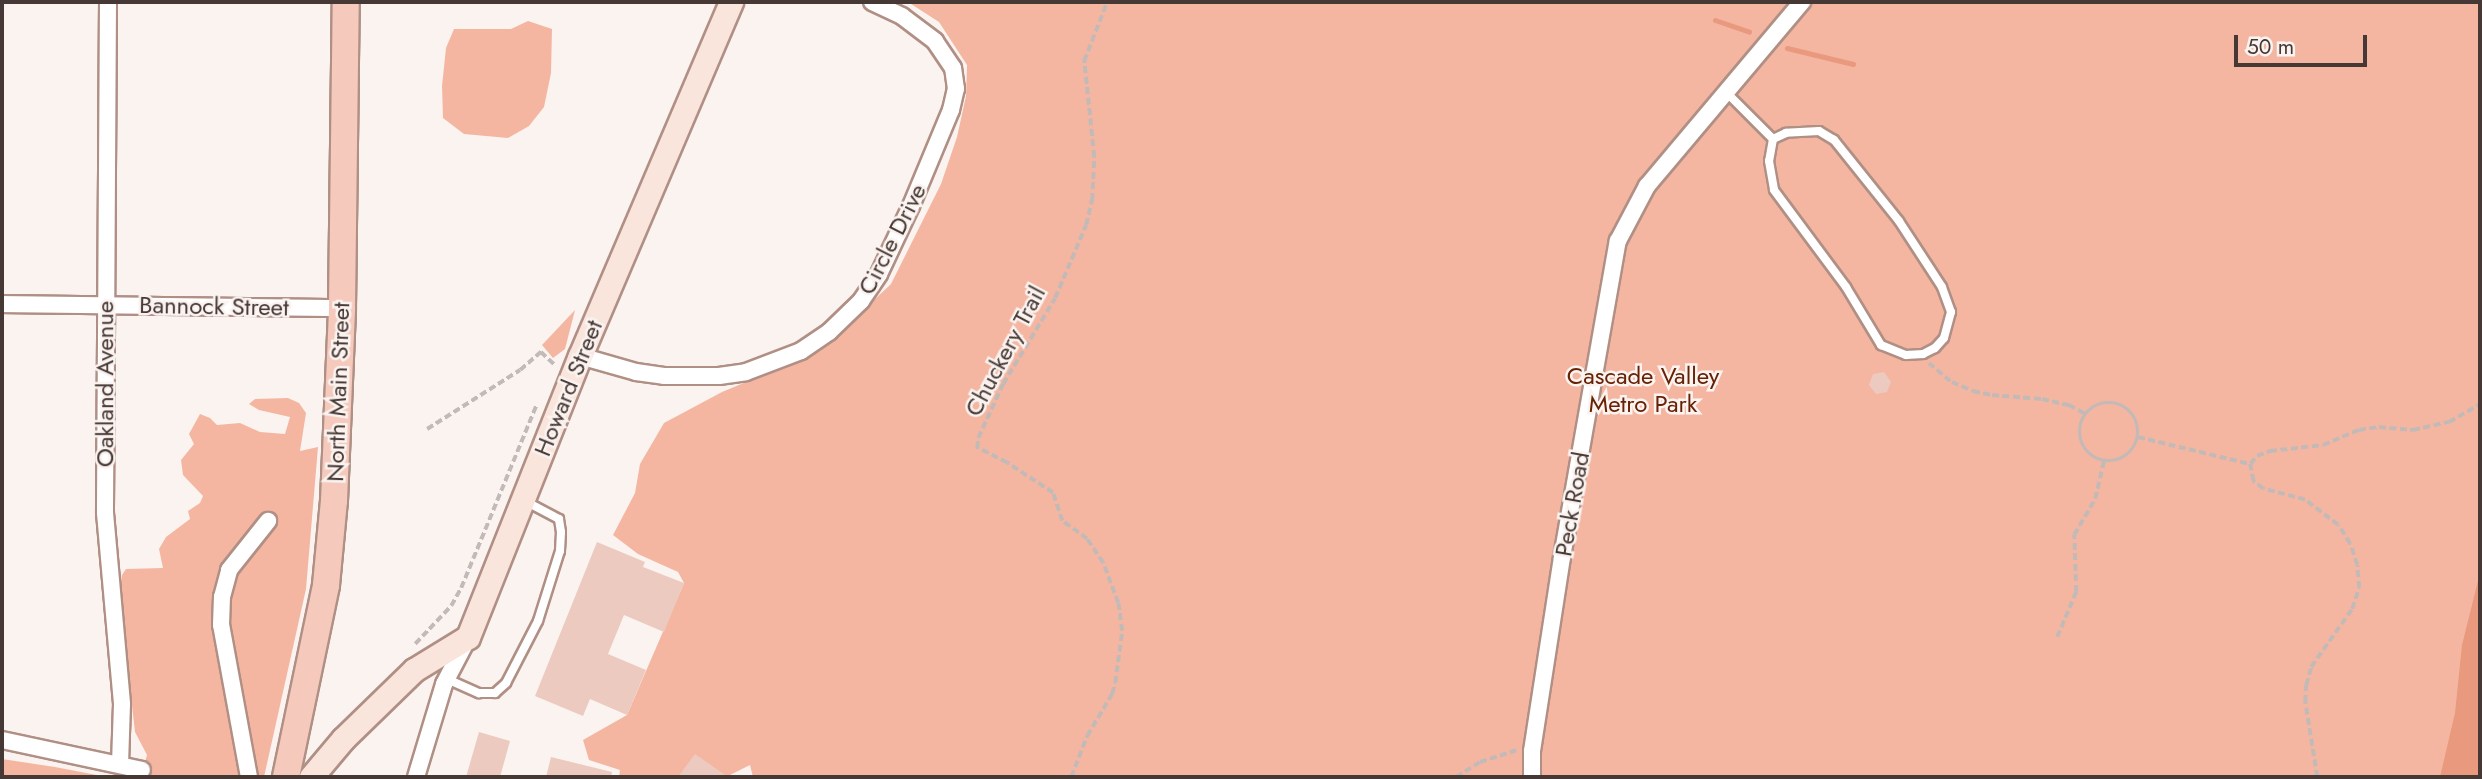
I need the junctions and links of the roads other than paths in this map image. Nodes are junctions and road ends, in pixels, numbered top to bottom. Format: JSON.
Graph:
{"nodes":[{"id":1,"x":108,"y":2,"type":"edge"},
{"id":2,"x":346,"y":2,"type":"edge"},
{"id":3,"x":732,"y":2,"type":"edge"},
{"id":4,"x":872,"y":2,"type":"edge"},
{"id":5,"x":1802,"y":2,"type":"edge"},
{"id":6,"x":1725,"y":92,"type":"junction"},
{"id":7,"x":1773,"y":139,"type":"junction"},
{"id":8,"x":2,"y":304,"type":"edge"},
{"id":9,"x":106,"y":305,"type":"junction"},
{"id":10,"x":342,"y":308,"type":"junction"},
{"id":11,"x":580,"y":356,"type":"junction"},
{"id":12,"x":523,"y":499,"type":"junction"},
{"id":13,"x":268,"y":521,"type":"dead end"},
{"id":14,"x":468,"y":637,"type":"junction"},
{"id":15,"x":447,"y":679,"type":"junction"},
{"id":16,"x":2,"y":740,"type":"edge"},
{"id":17,"x":120,"y":764,"type":"junction"},
{"id":18,"x":142,"y":770,"type":"dead end"},
{"id":19,"x":248,"y":777,"type":"edge"},
{"id":20,"x":286,"y":777,"type":"edge"},
{"id":21,"x":311,"y":777,"type":"edge"},
{"id":22,"x":416,"y":777,"type":"edge"},
{"id":23,"x":1532,"y":777,"type":"edge"}],
"edges":[{"from":1,"to":9,"type":"street","name":"Oakland Avenue"},
{"from":2,"to":10,"type":"main road","name":"North Main Street"},
{"from":3,"to":11,"type":"main road","name":"Howard Street"},
{"from":4,"to":11,"type":"street","name":"Circle Drive"},
{"from":5,"to":6,"type":"street","name":"Peck Road"},
{"from":6,"to":7,"type":"lane"},
{"from":6,"to":23,"type":"street","name":"Peck Road"},
{"from":7,"to":7,"type":"lane"},
{"from":8,"to":9,"type":"street","name":"Bannock Street"},
{"from":9,"to":10,"type":"street","name":"Bannock Street"},
{"from":9,"to":17,"type":"street","name":"Oakland Avenue"},
{"from":10,"to":20,"type":"main road","name":"North Main Street"},
{"from":11,"to":12,"type":"main road","name":"Howard Street"},
{"from":12,"to":14,"type":"main road","name":"Howard Street"},
{"from":12,"to":15,"type":"lane"},
{"from":13,"to":19,"type":"street"},
{"from":14,"to":15,"type":"street","name":"Howard Street"},
{"from":14,"to":21,"type":"main road"},
{"from":15,"to":22,"type":"street","name":"Howard Street"},
{"from":16,"to":17,"type":"street"},
{"from":17,"to":18,"type":"street"}]}
